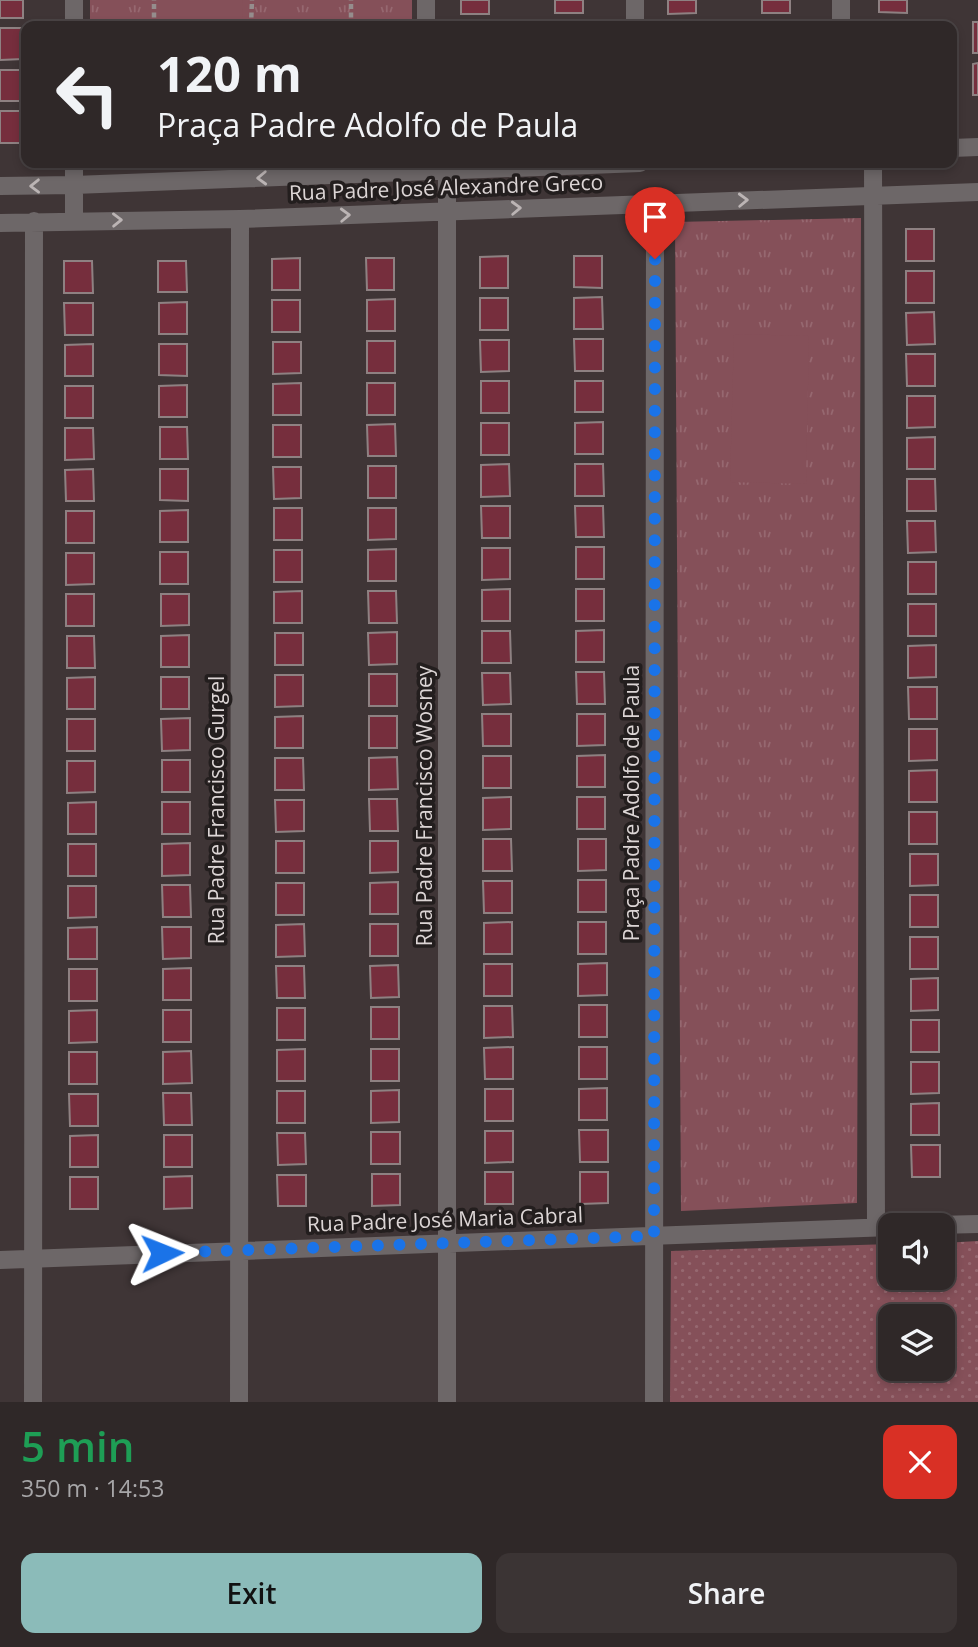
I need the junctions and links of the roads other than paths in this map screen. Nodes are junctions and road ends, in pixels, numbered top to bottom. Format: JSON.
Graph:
{"nodes":[{"id":1,"x":74,"y":0,"type":"edge"},
{"id":2,"x":426,"y":0,"type":"edge"},
{"id":3,"x":635,"y":0,"type":"edge"},
{"id":4,"x":841,"y":0,"type":"edge"},
{"id":5,"x":74,"y":21,"type":"edge"},
{"id":6,"x":426,"y":21,"type":"edge"},
{"id":7,"x":635,"y":21,"type":"edge"},
{"id":8,"x":841,"y":21,"type":"edge"},
{"id":9,"x":978,"y":147,"type":"edge"},
{"id":10,"x":957,"y":148,"type":"edge"},
{"id":11,"x":74,"y":168,"type":"edge"},
{"id":12,"x":428,"y":168,"type":"edge"},
{"id":13,"x":531,"y":168,"type":"edge"},
{"id":14,"x":873,"y":168,"type":"edge"},
{"id":15,"x":447,"y":172,"type":"junction"},
{"id":16,"x":74,"y":185,"type":"junction"},
{"id":17,"x":0,"y":186,"type":"edge"},
{"id":18,"x":978,"y":192,"type":"edge"},
{"id":19,"x":873,"y":196,"type":"junction"},
{"id":20,"x":655,"y":204,"type":"junction"},
{"id":21,"x":448,"y":211,"type":"junction"},
{"id":22,"x":240,"y":219,"type":"junction"},
{"id":23,"x":34,"y":221,"type":"junction"},
{"id":24,"x":74,"y":221,"type":"junction"},
{"id":25,"x":0,"y":223,"type":"edge"},
{"id":26,"x":883,"y":1213,"type":"edge"},
{"id":27,"x":978,"y":1224,"type":"edge"},
{"id":28,"x":955,"y":1225,"type":"edge"},
{"id":29,"x":878,"y":1227,"type":"edge"},
{"id":30,"x":654,"y":1236,"type":"junction"},
{"id":31,"x":447,"y":1242,"type":"junction"},
{"id":32,"x":239,"y":1250,"type":"junction"},
{"id":33,"x":33,"y":1258,"type":"junction"},
{"id":34,"x":0,"y":1260,"type":"edge"},
{"id":35,"x":33,"y":1402,"type":"edge"},
{"id":36,"x":239,"y":1402,"type":"edge"},
{"id":37,"x":447,"y":1402,"type":"edge"},
{"id":38,"x":654,"y":1402,"type":"edge"}],
"edges":[{"from":1,"to":5,"type":"street"},
{"from":2,"to":6,"type":"street"},
{"from":3,"to":7,"type":"street"},
{"from":4,"to":8,"type":"street"},
{"from":9,"to":10,"type":"street"},
{"from":11,"to":16,"type":"street"},
{"from":12,"to":15,"type":"street","name":"Rua Padre José Alexandre Greco"},
{"from":12,"to":16,"type":"street","name":"Rua Padre José Alexandre Greco","one_way":true},
{"from":13,"to":15,"type":"street","name":"Rua Padre José Alexandre Greco"},
{"from":14,"to":19,"type":"street"},
{"from":15,"to":21,"type":"street","name":"Rua Padre Francisco Wosney"},
{"from":16,"to":17,"type":"street","name":"Rua Padre José Alexandre Greco","one_way":true},
{"from":16,"to":24,"type":"street"},
{"from":18,"to":19,"type":"street","name":"Rua Padre José Alexandre Greco"},
{"from":20,"to":19,"type":"street","name":"Rua Padre José Alexandre Greco","one_way":true},
{"from":19,"to":26,"type":"street"},
{"from":21,"to":20,"type":"street","name":"Rua Padre José Alexandre Greco","one_way":true},
{"from":20,"to":30,"type":"street","name":"Praça Padre Adolfo de Paula"},
{"from":22,"to":21,"type":"street","name":"Rua Padre José Alexandre Greco","one_way":true},
{"from":21,"to":31,"type":"street","name":"Rua Padre Francisco Wosney"},
{"from":24,"to":22,"type":"street","name":"Rua Padre José Alexandre Greco","one_way":true},
{"from":22,"to":32,"type":"street","name":"Rua Padre Francisco Gurgel"},
{"from":23,"to":24,"type":"street","name":"Rua Padre José Alexandre Greco"},
{"from":23,"to":25,"type":"street","name":"Rua Padre José Alexandre Greco"},
{"from":23,"to":33,"type":"street"},
{"from":27,"to":28,"type":"street"},
{"from":29,"to":30,"type":"street","name":"Rua Padre José Maria Cabral"},
{"from":30,"to":31,"type":"street","name":"Rua Padre José Maria Cabral"},
{"from":30,"to":38,"type":"street","name":"Praça Padre Adolfo de Paula"},
{"from":31,"to":32,"type":"street","name":"Rua Padre José Maria Cabral"},
{"from":31,"to":37,"type":"street","name":"Rua Padre Francisco Wosney"},
{"from":32,"to":33,"type":"street","name":"Rua Padre José Maria Cabral"},
{"from":32,"to":36,"type":"street","name":"Rua Padre Francisco Gurgel"},
{"from":33,"to":34,"type":"street","name":"Rua Padre José Maria Cabral"},
{"from":33,"to":35,"type":"street"}]}
